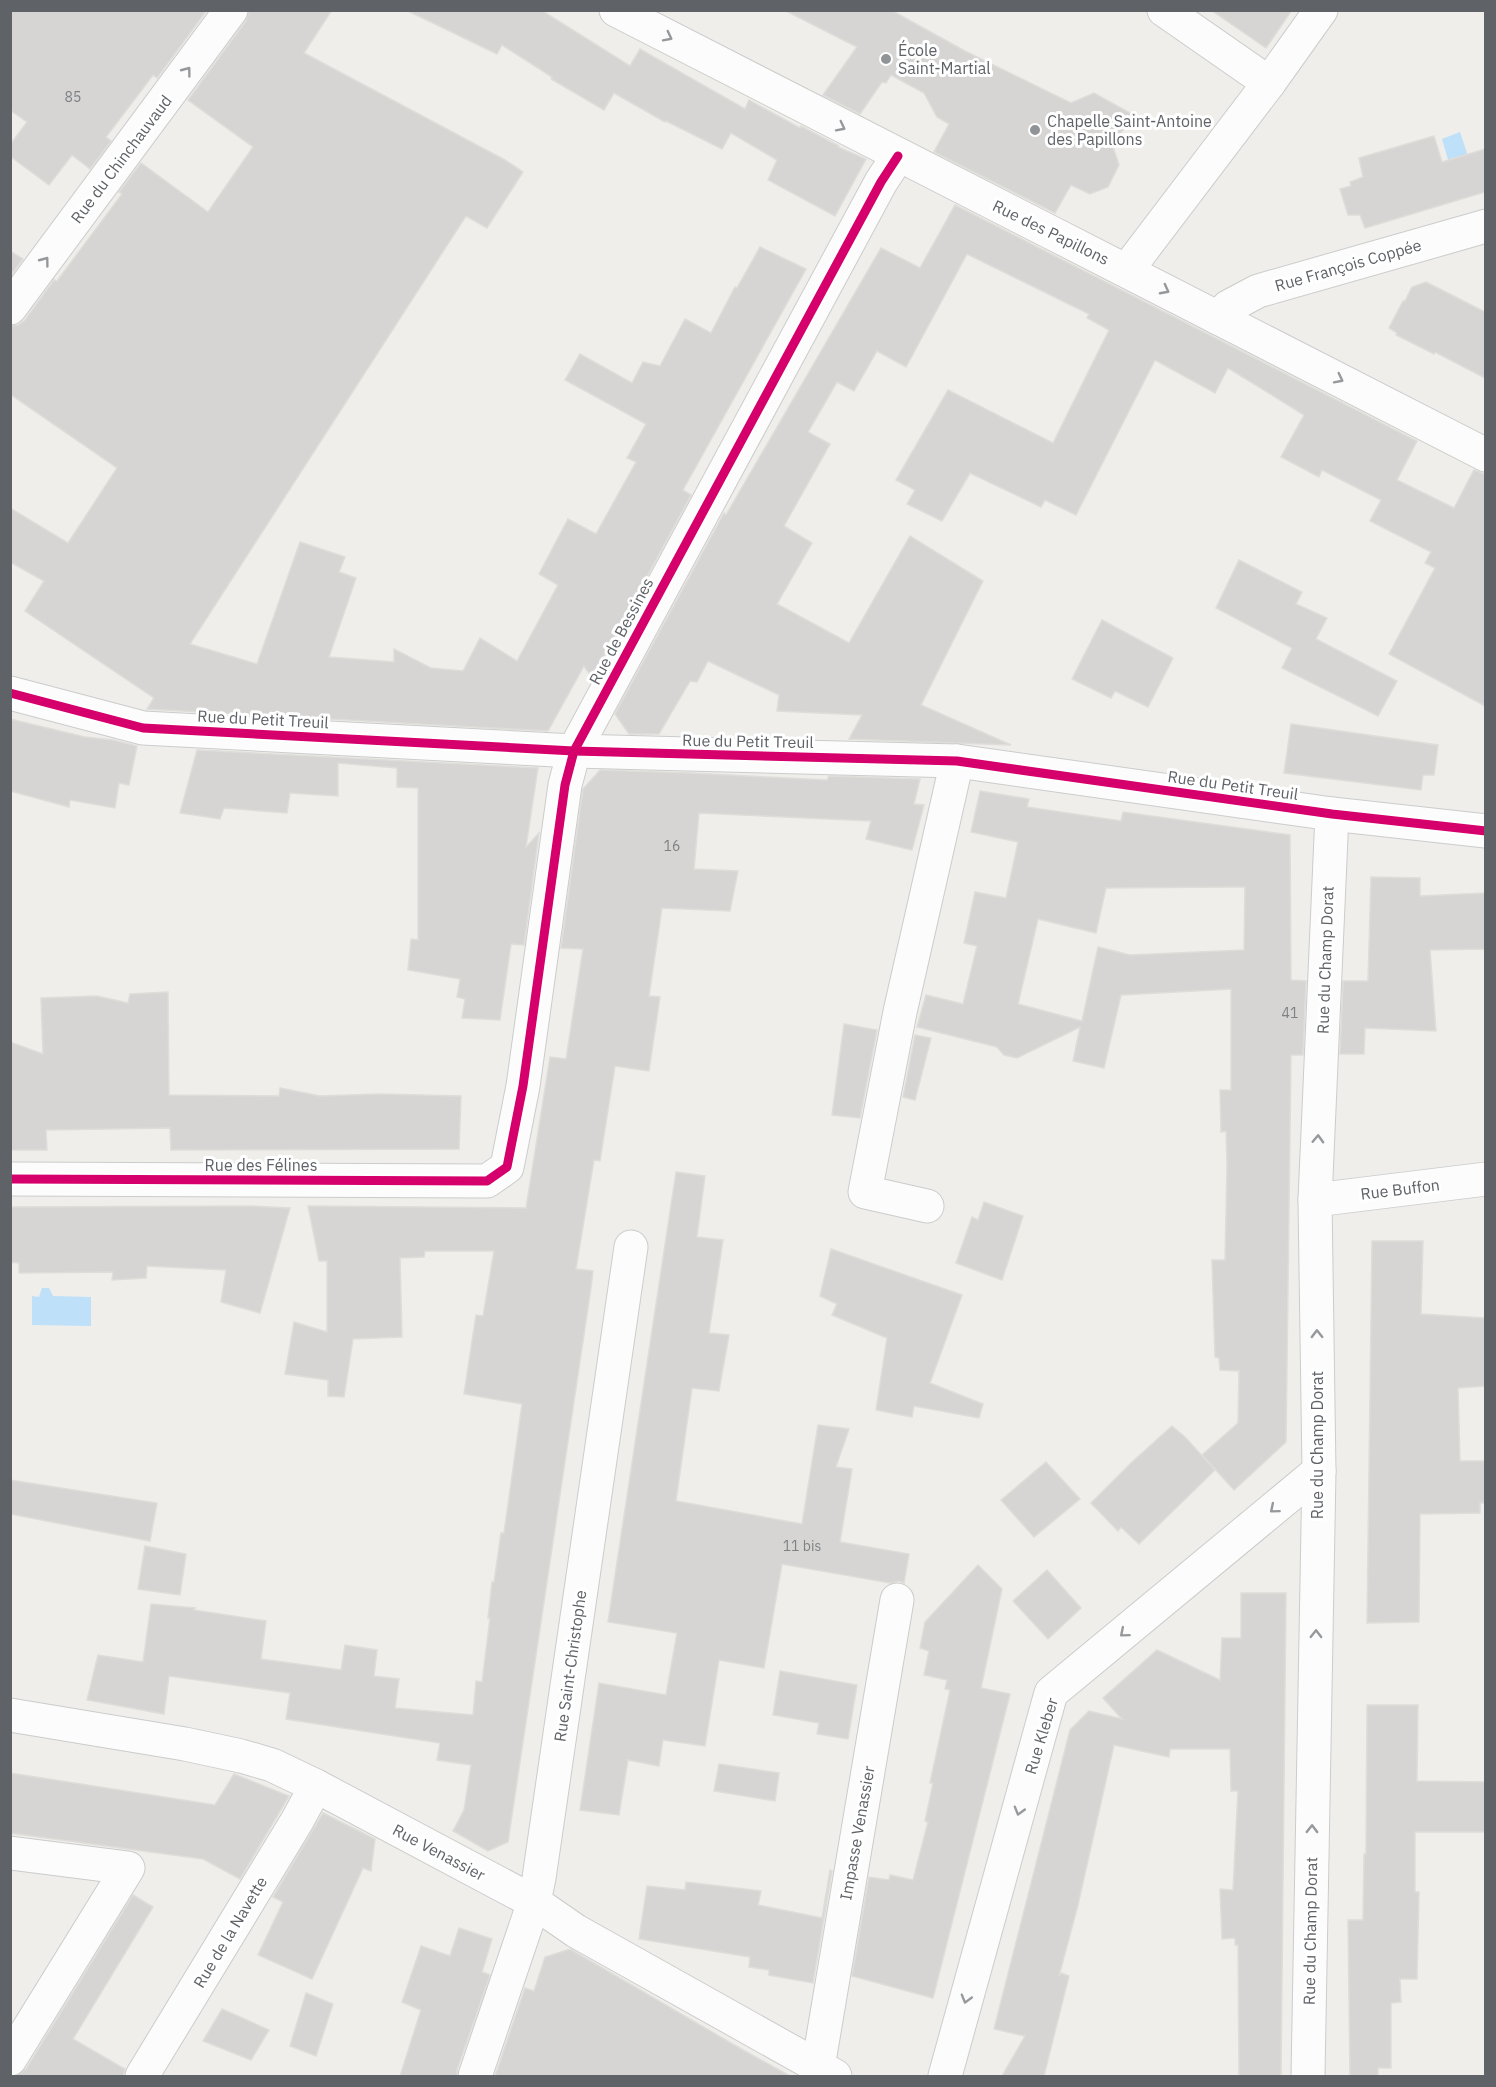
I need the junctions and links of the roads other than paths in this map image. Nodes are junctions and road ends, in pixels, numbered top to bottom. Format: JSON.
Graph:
{"nodes":[{"id":1,"x":231,"y":10,"type":"edge"},
{"id":2,"x":616,"y":10,"type":"edge"},
{"id":3,"x":1164,"y":10,"type":"edge"},
{"id":4,"x":1320,"y":10,"type":"edge"},
{"id":5,"x":1269,"y":83,"type":"junction"},
{"id":6,"x":898,"y":156,"type":"junction"},
{"id":7,"x":1485,"y":226,"type":"edge"},
{"id":8,"x":1127,"y":270,"type":"junction"},
{"id":9,"x":10,"y":308,"type":"edge"},
{"id":10,"x":1218,"y":318,"type":"junction"},
{"id":11,"x":1485,"y":455,"type":"edge"},
{"id":12,"x":10,"y":693,"type":"edge"},
{"id":13,"x":574,"y":751,"type":"junction"},
{"id":14,"x":957,"y":761,"type":"junction"},
{"id":15,"x":1332,"y":814,"type":"junction"},
{"id":16,"x":1485,"y":831,"type":"edge"},
{"id":17,"x":507,"y":1167,"type":"joint"},
{"id":18,"x":10,"y":1179,"type":"edge"},
{"id":19,"x":1485,"y":1179,"type":"edge"},
{"id":20,"x":1315,"y":1200,"type":"junction"},
{"id":21,"x":927,"y":1206,"type":"dead end"},
{"id":22,"x":631,"y":1247,"type":"dead end"},
{"id":23,"x":1318,"y":1471,"type":"junction"},
{"id":24,"x":897,"y":1600,"type":"dead end"},
{"id":25,"x":10,"y":1716,"type":"edge"},
{"id":26,"x":316,"y":1786,"type":"junction"},
{"id":27,"x":10,"y":1853,"type":"edge"},
{"id":28,"x":534,"y":1902,"type":"junction"},
{"id":29,"x":10,"y":2059,"type":"edge"},
{"id":30,"x":826,"y":2072,"type":"edge"},
{"id":31,"x":142,"y":2076,"type":"edge"},
{"id":32,"x":475,"y":2076,"type":"edge"},
{"id":33,"x":945,"y":2076,"type":"edge"},
{"id":34,"x":1308,"y":2076,"type":"edge"}],
"edges":[{"from":9,"to":1,"type":"street","name":"Rue du Chinchauvaud","one_way":true},
{"from":2,"to":6,"type":"street","name":"Rue des Papillons","one_way":true},
{"from":3,"to":5,"type":"street"},
{"from":4,"to":5,"type":"street"},
{"from":5,"to":8,"type":"street"},
{"from":6,"to":8,"type":"street","name":"Rue des Papillons"},
{"from":6,"to":13,"type":"street","name":"Rue de Bessines"},
{"from":7,"to":10,"type":"street","name":"Rue François Coppée"},
{"from":8,"to":10,"type":"street","name":"Rue des Papillons","one_way":true},
{"from":10,"to":11,"type":"street","name":"Rue des Papillons","one_way":true},
{"from":12,"to":13,"type":"street","name":"Rue du Petit Treuil"},
{"from":13,"to":14,"type":"street","name":"Rue du Petit Treuil"},
{"from":13,"to":17,"type":"street","name":"Rue de Bessines"},
{"from":14,"to":15,"type":"street","name":"Rue du Petit Treuil"},
{"from":14,"to":21,"type":"street"},
{"from":15,"to":16,"type":"street","name":"Rue du Petit Treuil"},
{"from":20,"to":15,"type":"street","name":"Rue du Champ Dorat","one_way":true},
{"from":17,"to":18,"type":"street","name":"Rue des Félines"},
{"from":19,"to":20,"type":"street","name":"Rue Buffon"},
{"from":23,"to":20,"type":"street","name":"Rue du Champ Dorat","one_way":true},
{"from":22,"to":28,"type":"street","name":"Rue Saint-Christophe"},
{"from":23,"to":33,"type":"street","name":"Rue Kleber","one_way":true},
{"from":34,"to":23,"type":"street","name":"Rue du Champ Dorat","one_way":true},
{"from":24,"to":30,"type":"street","name":"Impasse Venassier"},
{"from":25,"to":26,"type":"street","name":"Rue Venassier"},
{"from":26,"to":28,"type":"street","name":"Rue Venassier"},
{"from":26,"to":31,"type":"street","name":"Rue de la Navette"},
{"from":27,"to":29,"type":"street"},
{"from":28,"to":30,"type":"street","name":"Rue Venassier"},
{"from":28,"to":32,"type":"street","name":"Rue Saint-Christophe"}]}
